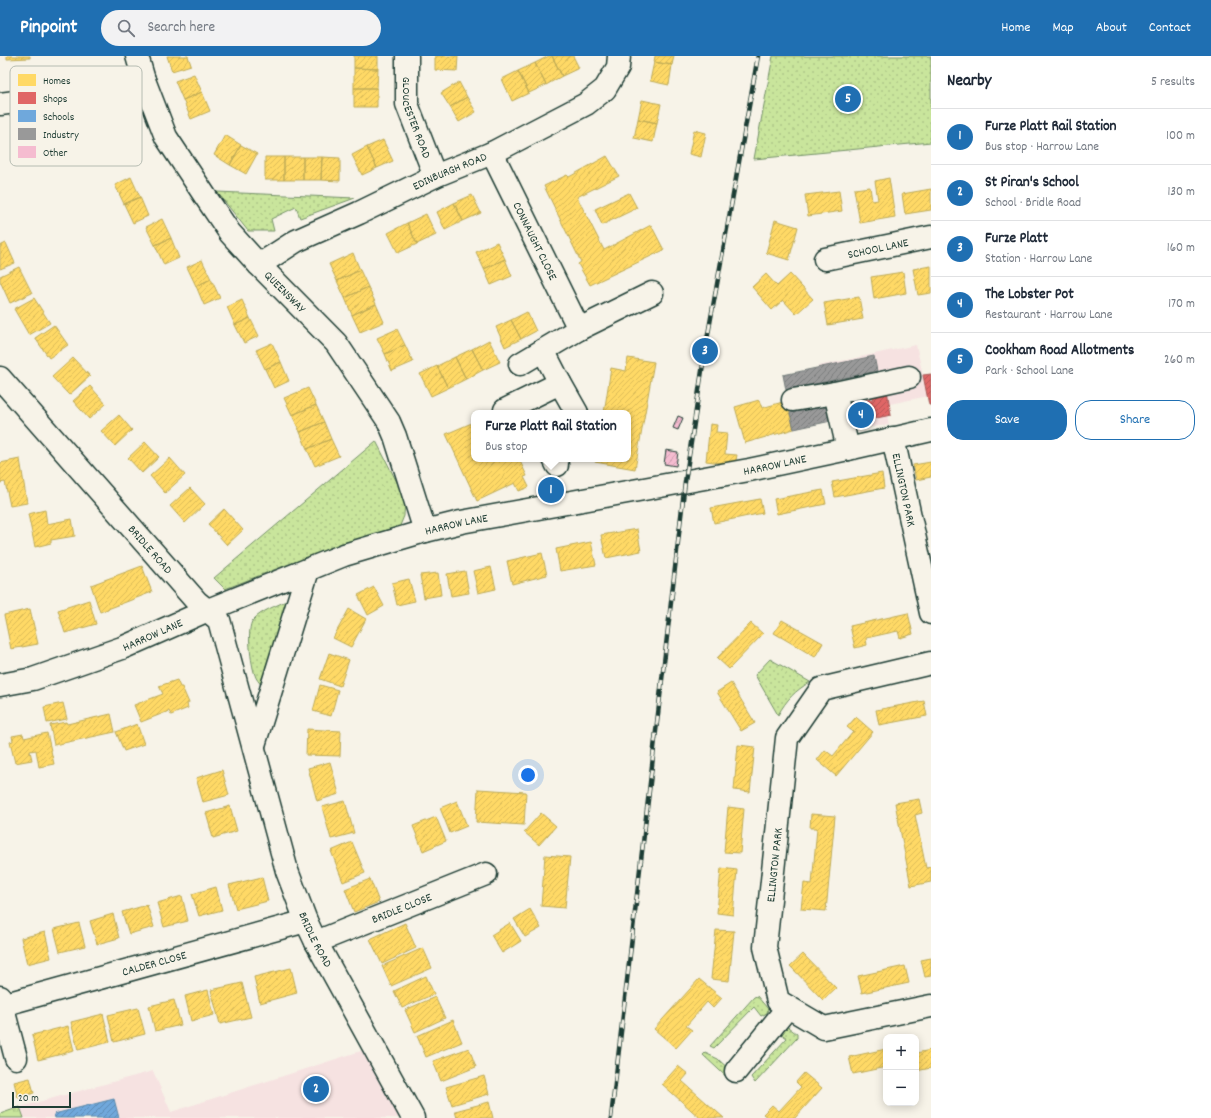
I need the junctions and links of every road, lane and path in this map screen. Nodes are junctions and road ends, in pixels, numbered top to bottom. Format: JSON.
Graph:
{"nodes":[{"id":1,"x":136,"y":56,"type":"edge"},
{"id":2,"x":407,"y":56,"type":"edge"},
{"id":3,"x":619,"y":56,"type":"edge"},
{"id":4,"x":139,"y":66,"type":"edge"},
{"id":5,"x":142,"y":74,"type":"edge"},
{"id":6,"x":144,"y":80,"type":"joint"},
{"id":7,"x":10,"y":103,"type":"edge"},
{"id":8,"x":0,"y":104,"type":"edge"},
{"id":9,"x":492,"y":153,"type":"junction"},
{"id":10,"x":436,"y":176,"type":"junction"},
{"id":11,"x":931,"y":237,"type":"edge"},
{"id":12,"x":824,"y":259,"type":"dead end"},
{"id":13,"x":259,"y":265,"type":"junction"},
{"id":14,"x":652,"y":293,"type":"dead end"},
{"id":15,"x":579,"y":329,"type":"junction"},
{"id":16,"x":543,"y":350,"type":"junction"},
{"id":17,"x":520,"y":364,"type":"dead end"},
{"id":18,"x":909,"y":377,"type":"dead end"},
{"id":19,"x":0,"y":378,"type":"edge"},
{"id":20,"x":560,"y":383,"type":"junction"},
{"id":21,"x":836,"y":393,"type":"junction"},
{"id":22,"x":793,"y":400,"type":"dead end"},
{"id":23,"x":505,"y":410,"type":"dead end"},
{"id":24,"x":575,"y":410,"type":"edge"},
{"id":25,"x":931,"y":430,"type":"edge"},
{"id":26,"x":893,"y":438,"type":"junction"},
{"id":27,"x":848,"y":449,"type":"junction"},
{"id":28,"x":425,"y":531,"type":"junction"},
{"id":29,"x":308,"y":570,"type":"junction"},
{"id":30,"x":208,"y":610,"type":"junction"},
{"id":31,"x":931,"y":613,"type":"edge"},
{"id":32,"x":931,"y":663,"type":"edge"},
{"id":33,"x":0,"y":685,"type":"edge"},
{"id":34,"x":254,"y":745,"type":"junction"},
{"id":35,"x":486,"y":874,"type":"dead end"},
{"id":36,"x":306,"y":921,"type":"junction"},
{"id":37,"x":316,"y":942,"type":"junction"},
{"id":38,"x":1,"y":1001,"type":"edge"},
{"id":39,"x":931,"y":1006,"type":"edge"},
{"id":40,"x":788,"y":1007,"type":"junction"},
{"id":41,"x":16,"y":1058,"type":"dead end"},
{"id":42,"x":736,"y":1071,"type":"dead end"},
{"id":43,"x":413,"y":1118,"type":"edge"}],
"edges":[{"from":1,"to":4,"type":"street","name":"QUEENSWAY"},
{"from":2,"to":10,"type":"street","name":"GLOUCESTER ROAD"},
{"from":3,"to":9,"type":"street","name":"EDINBURGH ROAD"},
{"from":5,"to":6,"type":"street","name":"QUEENSWAY"},
{"from":6,"to":13,"type":"street","name":"QUEENSWAY"},
{"from":7,"to":8,"type":"street"},
{"from":9,"to":10,"type":"street","name":"EDINBURGH ROAD"},
{"from":9,"to":15,"type":"street","name":"CONNAUGHT CLOSE"},
{"from":10,"to":13,"type":"street","name":"EDINBURGH ROAD"},
{"from":11,"to":12,"type":"street","name":"SCHOOL LANE"},
{"from":13,"to":28,"type":"street","name":"QUEENSWAY"},
{"from":14,"to":15,"type":"street"},
{"from":15,"to":16,"type":"street"},
{"from":16,"to":17,"type":"street"},
{"from":16,"to":20,"type":"street"},
{"from":18,"to":21,"type":"street"},
{"from":19,"to":30,"type":"street","name":"BRIDLE ROAD"},
{"from":20,"to":23,"type":"street"},
{"from":20,"to":24,"type":"street"},
{"from":21,"to":22,"type":"street"},
{"from":21,"to":27,"type":"street"},
{"from":25,"to":26,"type":"street","name":"HARROW LANE"},
{"from":26,"to":27,"type":"street","name":"HARROW LANE"},
{"from":26,"to":31,"type":"street","name":"ELLINGTON PARK"},
{"from":27,"to":28,"type":"street","name":"HARROW LANE"},
{"from":28,"to":29,"type":"street","name":"HARROW LANE"},
{"from":29,"to":30,"type":"street","name":"HARROW LANE"},
{"from":29,"to":34,"type":"street"},
{"from":30,"to":33,"type":"street","name":"HARROW LANE"},
{"from":30,"to":34,"type":"street","name":"BRIDLE ROAD"},
{"from":32,"to":40,"type":"street","name":"ELLINGTON PARK"},
{"from":34,"to":36,"type":"street","name":"BRIDLE ROAD"},
{"from":35,"to":37,"type":"street","name":"BRIDLE CLOSE"},
{"from":36,"to":37,"type":"street","name":"BRIDLE ROAD"},
{"from":36,"to":38,"type":"street","name":"CALDER CLOSE"},
{"from":37,"to":43,"type":"street","name":"BRIDLE ROAD"},
{"from":38,"to":41,"type":"street","name":"CALDER CLOSE"},
{"from":39,"to":40,"type":"street","name":"ELLINGTON PARK"},
{"from":40,"to":42,"type":"street"}]}
